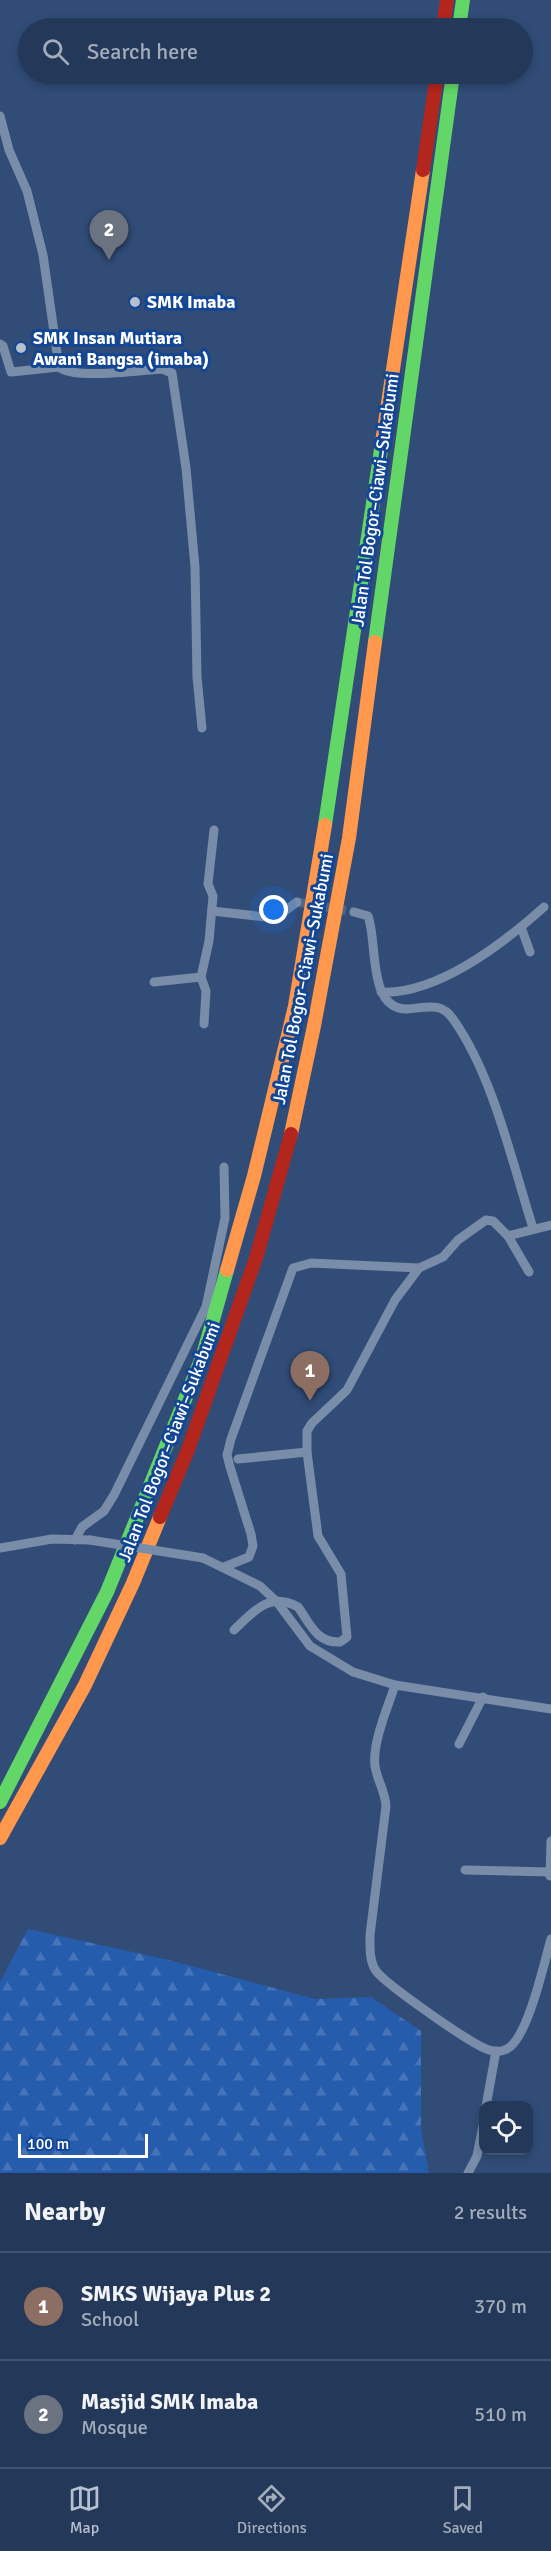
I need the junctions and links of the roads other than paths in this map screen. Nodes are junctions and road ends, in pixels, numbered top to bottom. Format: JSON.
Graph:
{"nodes":[{"id":1,"x":447,"y":0,"type":"edge"},
{"id":2,"x":463,"y":0,"type":"edge"},
{"id":3,"x":444,"y":18,"type":"edge"},
{"id":4,"x":460,"y":18,"type":"edge"},
{"id":5,"x":436,"y":84,"type":"edge"},
{"id":6,"x":452,"y":84,"type":"edge"},
{"id":7,"x":0,"y":116,"type":"edge"},
{"id":8,"x":0,"y":344,"type":"edge"},
{"id":9,"x":59,"y":368,"type":"junction"},
{"id":10,"x":202,"y":728,"type":"dead end"},
{"id":11,"x":214,"y":830,"type":"dead end"},
{"id":12,"x":297,"y":902,"type":"tunnel mouth"},
{"id":13,"x":544,"y":907,"type":"dead end"},
{"id":14,"x":212,"y":911,"type":"junction"},
{"id":15,"x":354,"y":912,"type":"tunnel mouth"},
{"id":16,"x":521,"y":927,"type":"junction"},
{"id":17,"x":530,"y":952,"type":"dead end"},
{"id":18,"x":201,"y":977,"type":"junction"},
{"id":19,"x":154,"y":982,"type":"dead end"},
{"id":20,"x":381,"y":992,"type":"junction"},
{"id":21,"x":204,"y":1024,"type":"dead end"},
{"id":22,"x":224,"y":1167,"type":"dead end"},
{"id":23,"x":551,"y":1225,"type":"edge"},
{"id":24,"x":533,"y":1228,"type":"junction"},
{"id":25,"x":508,"y":1236,"type":"junction"},
{"id":26,"x":419,"y":1268,"type":"junction"},
{"id":27,"x":529,"y":1272,"type":"dead end"},
{"id":28,"x":307,"y":1452,"type":"junction"},
{"id":29,"x":238,"y":1459,"type":"dead end"},
{"id":30,"x":75,"y":1540,"type":"junction"},
{"id":31,"x":0,"y":1548,"type":"edge"},
{"id":32,"x":224,"y":1567,"type":"junction"},
{"id":33,"x":277,"y":1602,"type":"junction"},
{"id":34,"x":234,"y":1630,"type":"dead end"},
{"id":35,"x":395,"y":1684,"type":"junction"},
{"id":36,"x":483,"y":1697,"type":"junction"},
{"id":37,"x":551,"y":1709,"type":"edge"},
{"id":38,"x":459,"y":1744,"type":"dead end"},
{"id":39,"x":0,"y":1802,"type":"edge"},
{"id":40,"x":0,"y":1838,"type":"edge"},
{"id":41,"x":551,"y":1841,"type":"edge"},
{"id":42,"x":465,"y":1870,"type":"dead end"},
{"id":43,"x":550,"y":1875,"type":"edge"},
{"id":44,"x":551,"y":1940,"type":"edge"},
{"id":45,"x":496,"y":2052,"type":"junction"},
{"id":46,"x":487,"y":2101,"type":"edge"},
{"id":47,"x":479,"y":2144,"type":"edge"},
{"id":48,"x":468,"y":2173,"type":"edge"}],
"edges":[{"from":1,"to":3,"type":"highway"},
{"from":2,"to":4,"type":"highway"},
{"from":5,"to":39,"type":"highway","name":"Jalan Tol Bogor–Ciawi–Sukabumi"},
{"from":6,"to":40,"type":"highway","name":"Jalan Tol Bogor–Ciawi–Sukabumi"},
{"from":7,"to":9,"type":"street"},
{"from":8,"to":9,"type":"street"},
{"from":9,"to":10,"type":"street"},
{"from":11,"to":14,"type":"street"},
{"from":12,"to":14,"type":"street"},
{"from":13,"to":16,"type":"street"},
{"from":14,"to":18,"type":"street"},
{"from":15,"to":20,"type":"street"},
{"from":16,"to":17,"type":"street"},
{"from":16,"to":20,"type":"street"},
{"from":18,"to":19,"type":"street"},
{"from":18,"to":21,"type":"street"},
{"from":20,"to":24,"type":"street"},
{"from":22,"to":30,"type":"street"},
{"from":23,"to":24,"type":"street"},
{"from":24,"to":25,"type":"street"},
{"from":25,"to":26,"type":"street"},
{"from":25,"to":27,"type":"street"},
{"from":26,"to":28,"type":"street"},
{"from":26,"to":32,"type":"street"},
{"from":28,"to":29,"type":"street"},
{"from":28,"to":33,"type":"street"},
{"from":30,"to":31,"type":"street"},
{"from":30,"to":32,"type":"street","bridge":true},
{"from":32,"to":33,"type":"street"},
{"from":33,"to":34,"type":"street"},
{"from":33,"to":35,"type":"street"},
{"from":35,"to":36,"type":"street"},
{"from":35,"to":45,"type":"street"},
{"from":36,"to":37,"type":"street"},
{"from":36,"to":38,"type":"street"},
{"from":41,"to":43,"type":"street"},
{"from":42,"to":43,"type":"street"},
{"from":44,"to":45,"type":"street"},
{"from":45,"to":46,"type":"street"},
{"from":47,"to":48,"type":"street"}]}
